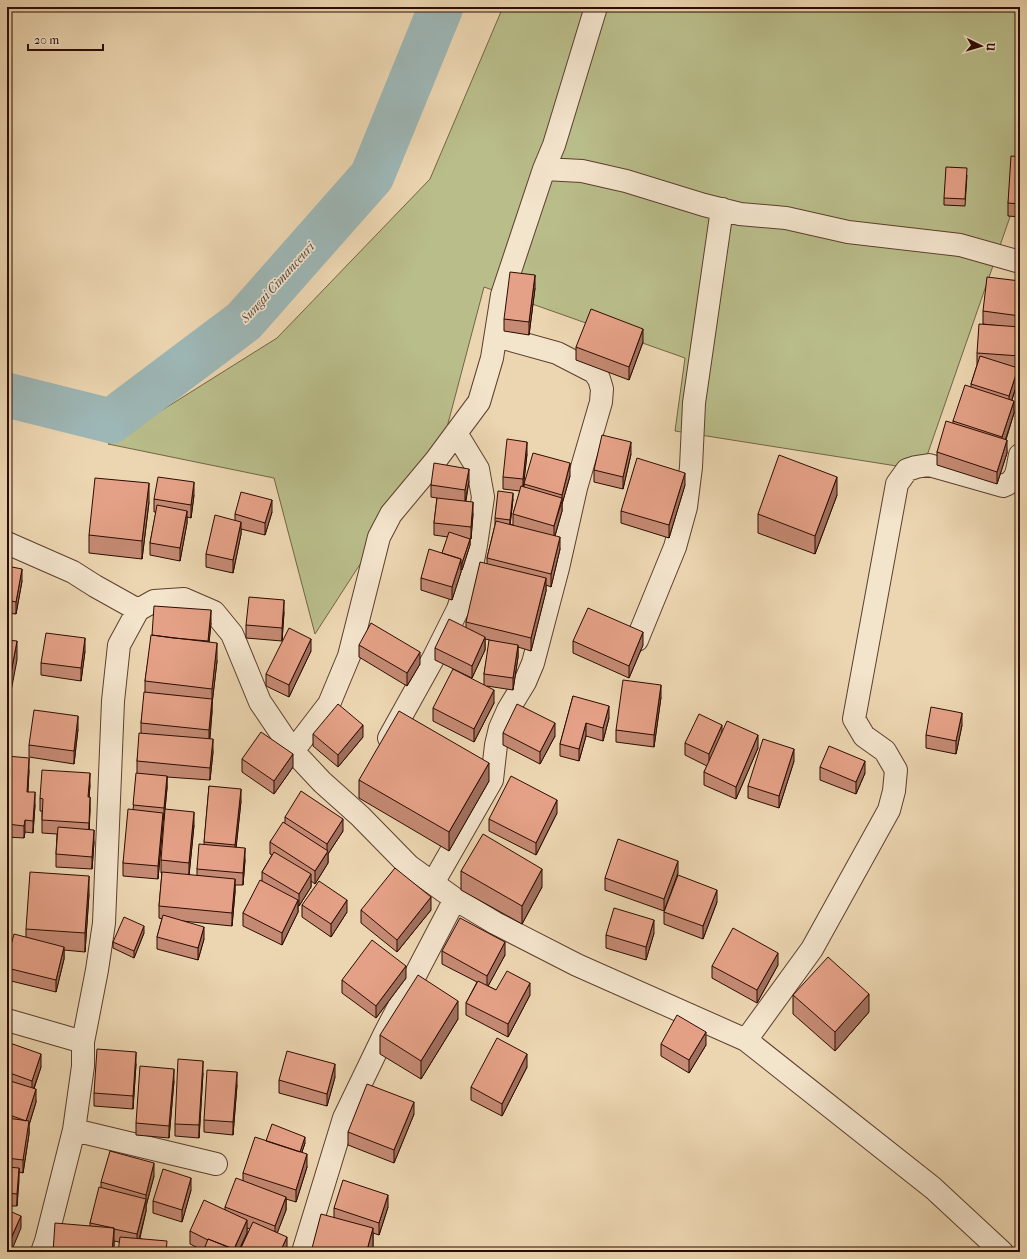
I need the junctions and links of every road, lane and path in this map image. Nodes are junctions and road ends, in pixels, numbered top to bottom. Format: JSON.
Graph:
{"nodes":[{"id":1,"x":596,"y":7,"type":"edge"},
{"id":2,"x":544,"y":169,"type":"junction"},
{"id":3,"x":722,"y":209,"type":"junction"},
{"id":4,"x":1020,"y":262,"type":"edge"},
{"id":5,"x":496,"y":336,"type":"junction"},
{"id":6,"x":456,"y":433,"type":"junction"},
{"id":7,"x":1020,"y":455,"type":"edge"},
{"id":8,"x":7,"y":543,"type":"edge"},
{"id":9,"x":138,"y":610,"type":"junction"},
{"id":10,"x":637,"y":640,"type":"edge"},
{"id":11,"x":293,"y":750,"type":"junction"},
{"id":12,"x":381,"y":753,"type":"edge"},
{"id":13,"x":362,"y":788,"type":"edge"},
{"id":14,"x":351,"y":809,"type":"junction"},
{"id":15,"x":433,"y":883,"type":"junction"},
{"id":16,"x":455,"y":899,"type":"junction"},
{"id":17,"x":7,"y":1020,"type":"edge"},
{"id":18,"x":746,"y":1040,"type":"junction"},
{"id":19,"x":83,"y":1042,"type":"junction"},
{"id":20,"x":74,"y":1130,"type":"junction"},
{"id":21,"x":216,"y":1164,"type":"dead end"},
{"id":22,"x":42,"y":1252,"type":"edge"},
{"id":23,"x":303,"y":1252,"type":"edge"},
{"id":24,"x":1002,"y":1252,"type":"edge"}],
"edges":[{"from":1,"to":2,"type":"street"},
{"from":2,"to":3,"type":"street"},
{"from":2,"to":5,"type":"street"},
{"from":3,"to":4,"type":"street"},
{"from":3,"to":10,"type":"street"},
{"from":5,"to":6,"type":"street"},
{"from":5,"to":15,"type":"street"},
{"from":6,"to":11,"type":"street"},
{"from":6,"to":12,"type":"street"},
{"from":7,"to":18,"type":"street"},
{"from":8,"to":9,"type":"street"},
{"from":9,"to":11,"type":"street"},
{"from":9,"to":19,"type":"street"},
{"from":11,"to":14,"type":"street"},
{"from":13,"to":14,"type":"street"},
{"from":14,"to":15,"type":"street"},
{"from":15,"to":16,"type":"street"},
{"from":16,"to":18,"type":"street"},
{"from":16,"to":23,"type":"street"},
{"from":17,"to":19,"type":"street"},
{"from":18,"to":24,"type":"street"},
{"from":19,"to":20,"type":"street"},
{"from":20,"to":21,"type":"street"},
{"from":20,"to":22,"type":"street"}]}
